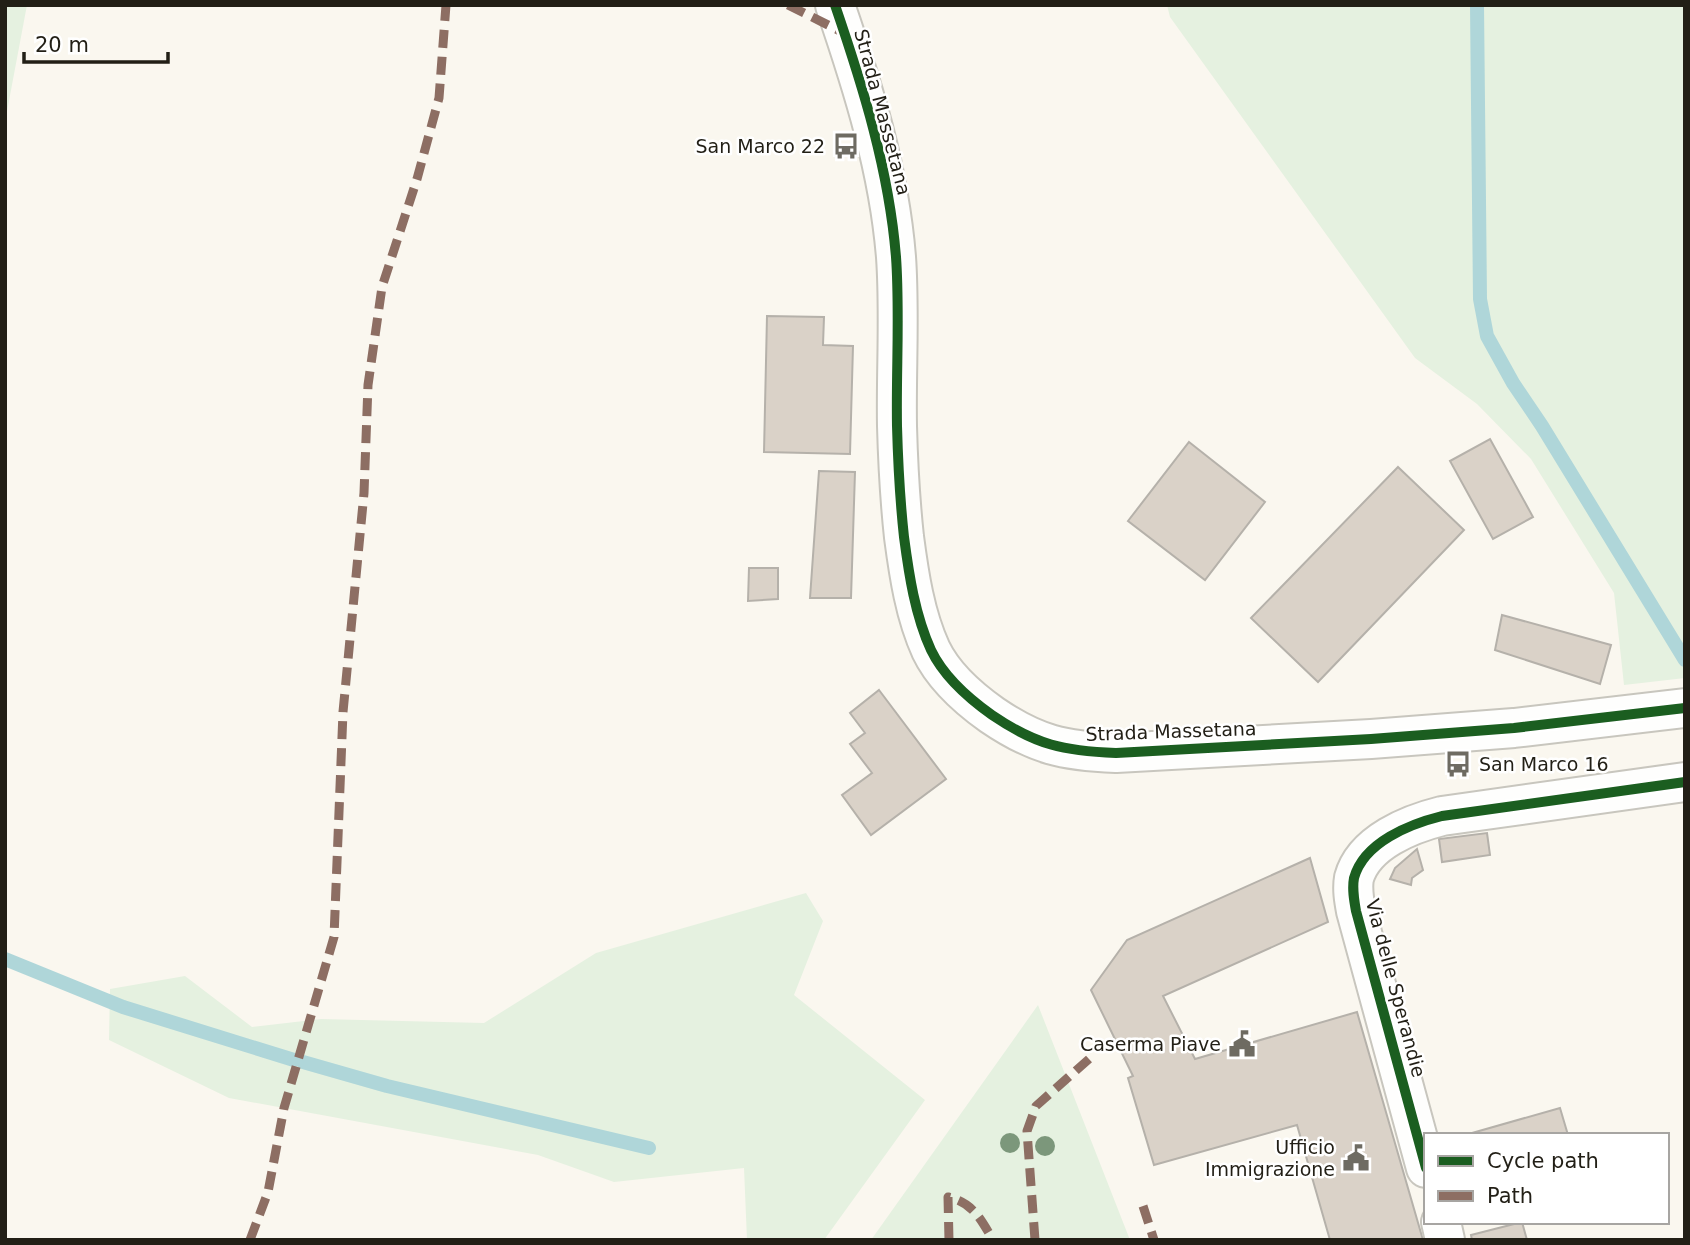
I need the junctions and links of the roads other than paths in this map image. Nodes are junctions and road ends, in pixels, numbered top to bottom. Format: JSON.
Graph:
{"nodes":[{"id":1,"x":835,"y":5,"type":"edge"},
{"id":2,"x":1685,"y":708,"type":"edge"},
{"id":3,"x":1685,"y":782,"type":"edge"},
{"id":4,"x":1424,"y":1161,"type":"edge"}],
"edges":[{"from":1,"to":2,"type":"street","name":"Strada Massetana"},
{"from":3,"to":4,"type":"street","name":"Via delle Sperandie"}]}
